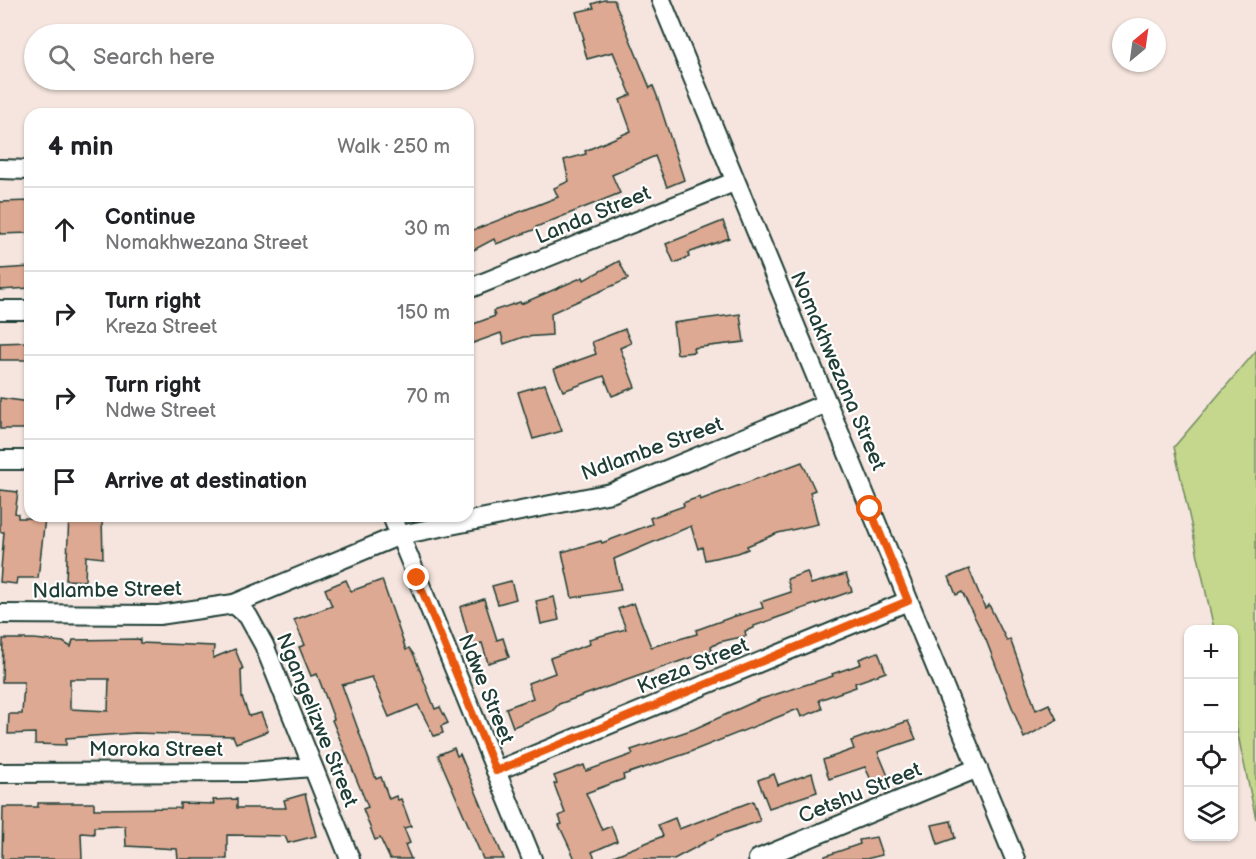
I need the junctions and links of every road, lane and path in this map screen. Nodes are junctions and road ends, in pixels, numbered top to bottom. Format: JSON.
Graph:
{"nodes":[{"id":1,"x":661,"y":0,"type":"edge"},
{"id":2,"x":0,"y":169,"type":"edge"},
{"id":3,"x":24,"y":170,"type":"edge"},
{"id":4,"x":734,"y":182,"type":"junction"},
{"id":5,"x":474,"y":287,"type":"edge"},
{"id":6,"x":0,"y":310,"type":"edge"},
{"id":7,"x":24,"y":310,"type":"edge"},
{"id":8,"x":827,"y":403,"type":"junction"},
{"id":9,"x":0,"y":460,"type":"edge"},
{"id":10,"x":24,"y":460,"type":"edge"},
{"id":11,"x":474,"y":520,"type":"edge"},
{"id":12,"x":395,"y":522,"type":"edge"},
{"id":13,"x":465,"y":522,"type":"edge"},
{"id":14,"x":400,"y":535,"type":"junction"},
{"id":15,"x":908,"y":601,"type":"junction"},
{"id":16,"x":234,"y":604,"type":"junction"},
{"id":17,"x":0,"y":614,"type":"edge"},
{"id":18,"x":312,"y":767,"type":"junction"},
{"id":19,"x":978,"y":768,"type":"junction"},
{"id":20,"x":496,"y":771,"type":"junction"},
{"id":21,"x":0,"y":773,"type":"edge"},
{"id":22,"x":350,"y":859,"type":"edge"},
{"id":23,"x":532,"y":859,"type":"edge"},
{"id":24,"x":758,"y":859,"type":"edge"},
{"id":25,"x":1015,"y":859,"type":"edge"}],
"edges":[{"from":1,"to":4,"type":"street","name":"Nomakhwezana Street"},
{"from":2,"to":3,"type":"street"},
{"from":4,"to":5,"type":"street","name":"Landa Street"},
{"from":4,"to":8,"type":"street","name":"Nomakhwezana Street"},
{"from":6,"to":7,"type":"street"},
{"from":8,"to":11,"type":"street","name":"Ndlambe Street"},
{"from":8,"to":15,"type":"street","name":"Nomakhwezana Street"},
{"from":9,"to":10,"type":"street"},
{"from":12,"to":14,"type":"street"},
{"from":13,"to":14,"type":"street","name":"Ndlambe Street"},
{"from":14,"to":16,"type":"street","name":"Ndlambe Street"},
{"from":14,"to":20,"type":"street","name":"Ndwe Street"},
{"from":15,"to":19,"type":"street","name":"Nomakhwezana Street"},
{"from":15,"to":20,"type":"street","name":"Kreza Street"},
{"from":16,"to":17,"type":"street","name":"Ndlambe Street"},
{"from":16,"to":18,"type":"street","name":"Ngangelizwe Street"},
{"from":18,"to":21,"type":"street","name":"Moroka Street"},
{"from":18,"to":22,"type":"street","name":"Ngangelizwe Street"},
{"from":19,"to":24,"type":"street","name":"Cetshu Street"},
{"from":19,"to":25,"type":"street","name":"Nomakhwezana Street"},
{"from":20,"to":23,"type":"street","name":"Ndwe Street"}]}
